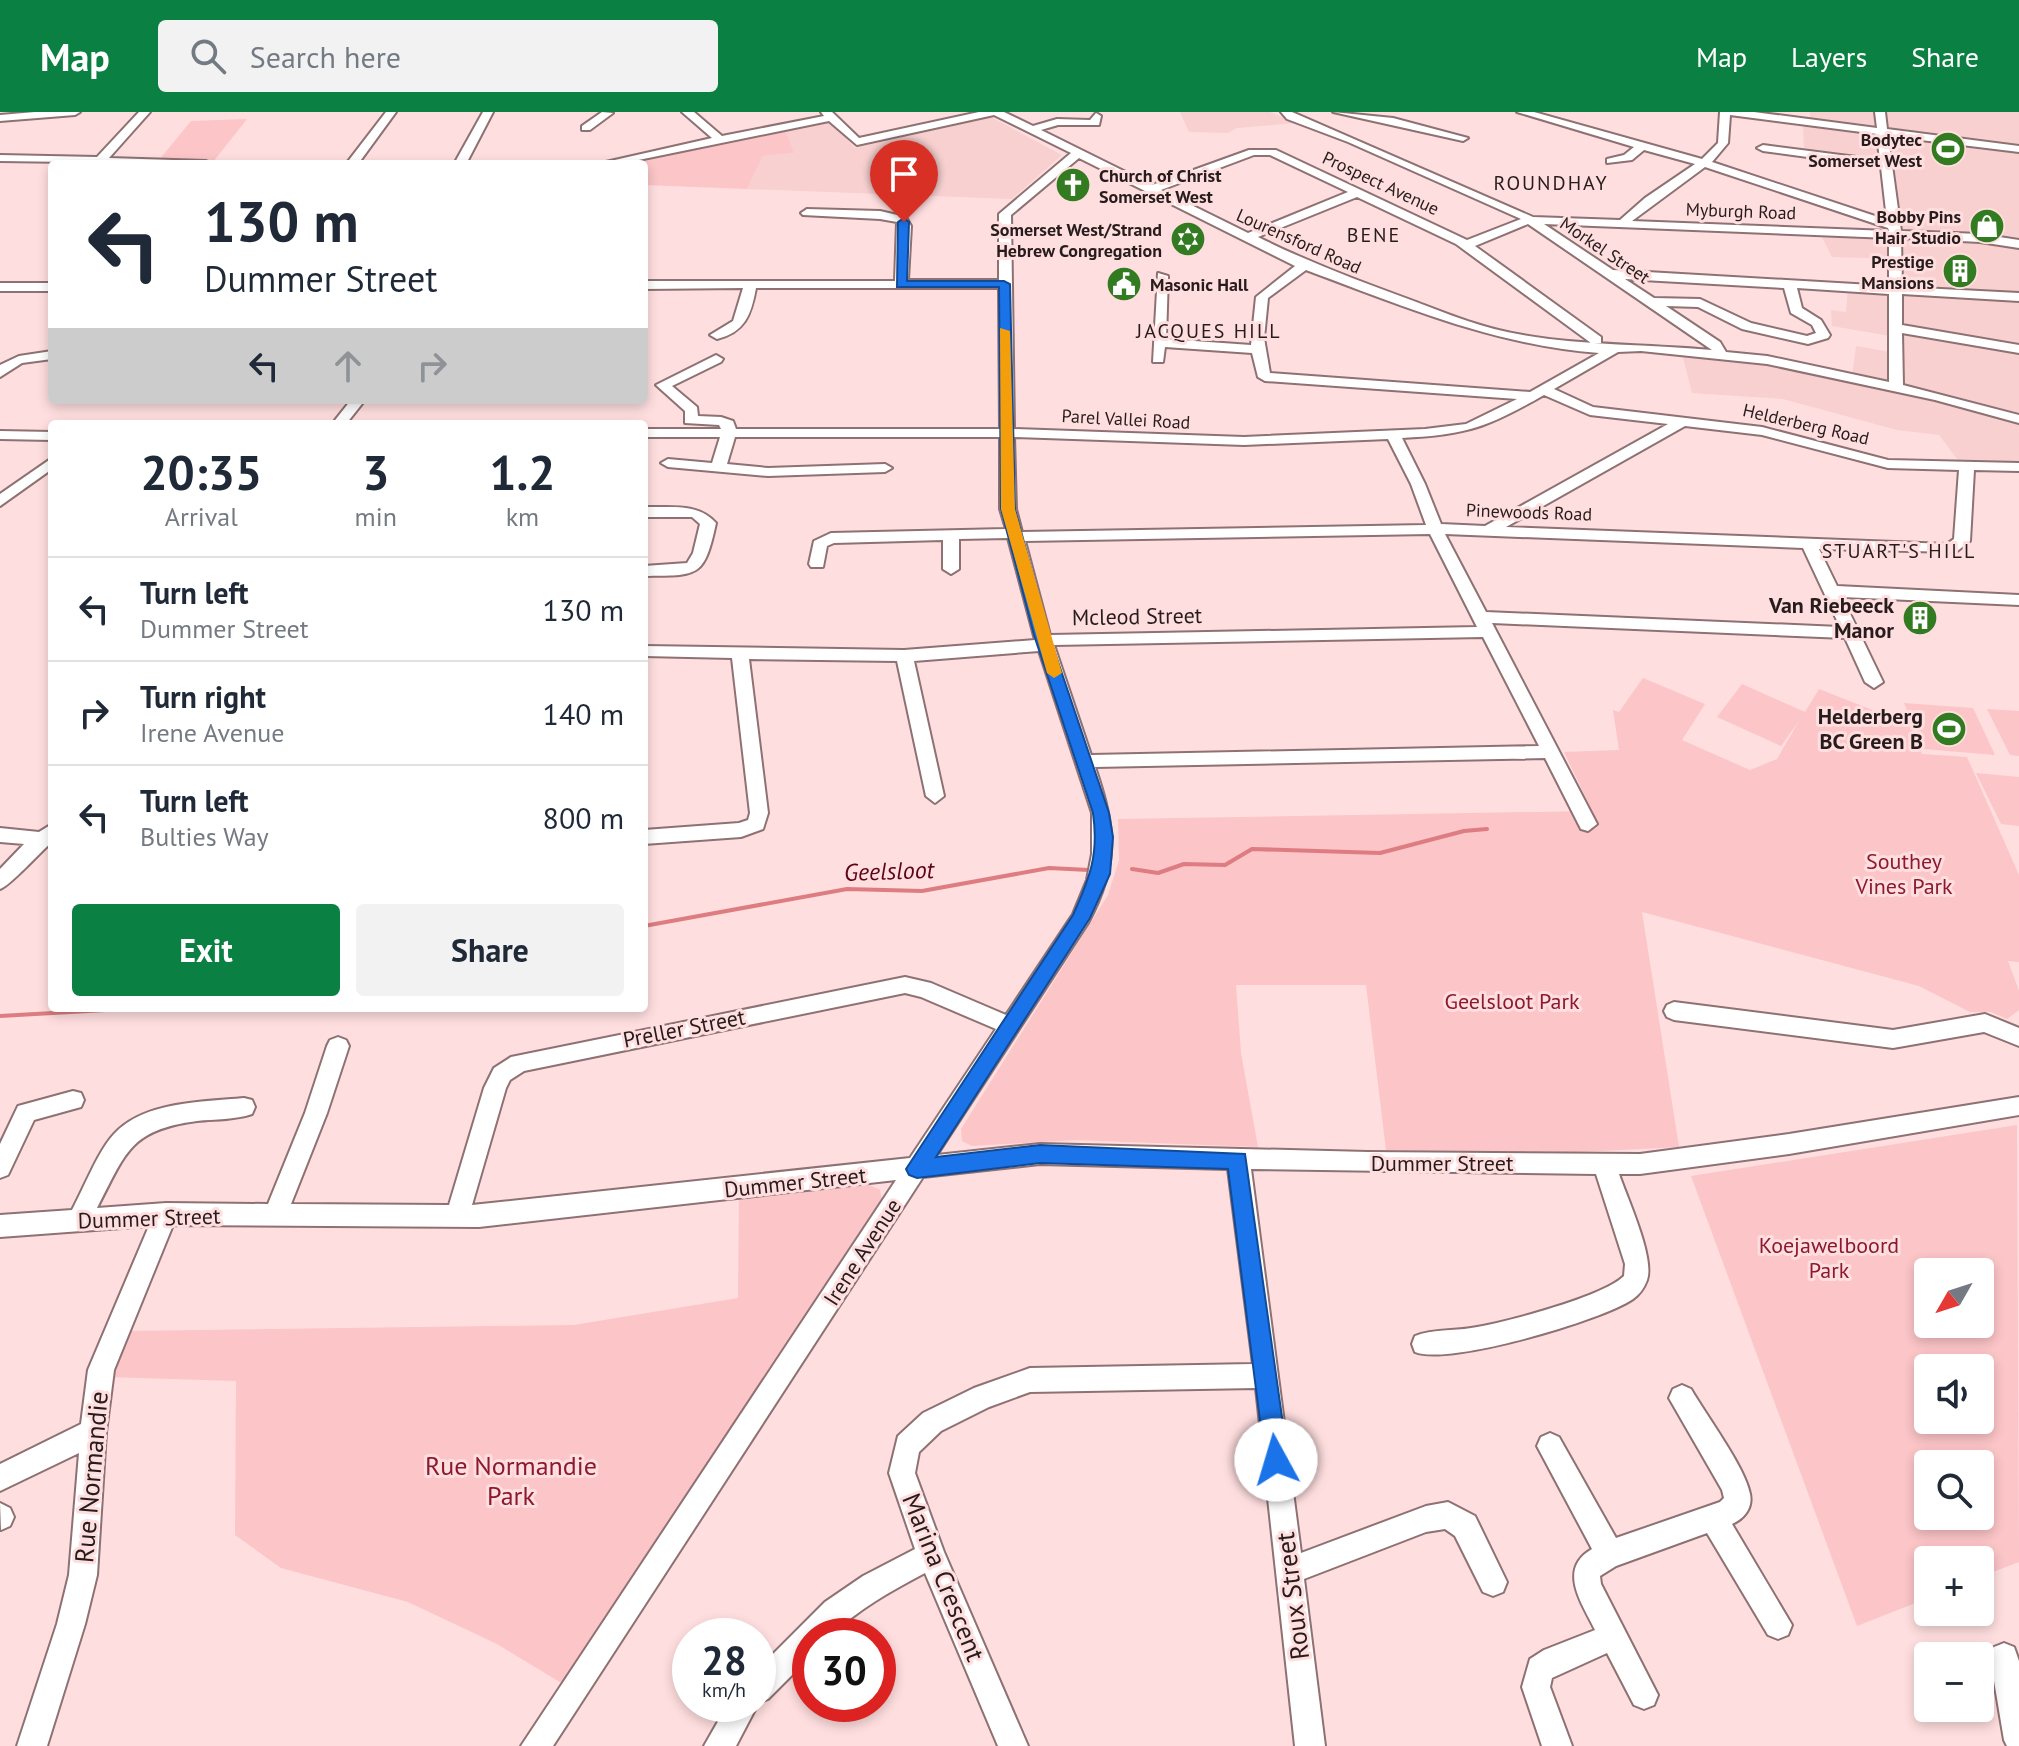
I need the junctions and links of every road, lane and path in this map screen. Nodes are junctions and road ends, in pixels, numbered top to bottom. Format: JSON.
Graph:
{"nodes":[{"id":1,"x":75,"y":112,"type":"edge"},
{"id":2,"x":145,"y":112,"type":"edge"},
{"id":3,"x":391,"y":112,"type":"edge"},
{"id":4,"x":488,"y":112,"type":"edge"},
{"id":5,"x":606,"y":112,"type":"edge"},
{"id":6,"x":619,"y":112,"type":"edge"},
{"id":7,"x":687,"y":112,"type":"edge"},
{"id":8,"x":995,"y":112,"type":"edge"},
{"id":9,"x":1286,"y":112,"type":"edge"},
{"id":10,"x":1338,"y":112,"type":"edge"},
{"id":11,"x":1522,"y":112,"type":"edge"},
{"id":12,"x":1727,"y":112,"type":"edge"},
{"id":13,"x":1880,"y":112,"type":"edge"},
{"id":14,"x":1351,"y":113,"type":"edge"},
{"id":15,"x":829,"y":115,"type":"edge"},
{"id":16,"x":0,"y":118,"type":"edge"},
{"id":17,"x":1096,"y":120,"type":"dead end"},
{"id":18,"x":586,"y":128,"type":"dead end"},
{"id":19,"x":1031,"y":130,"type":"junction"},
{"id":20,"x":1883,"y":136,"type":"junction"},
{"id":21,"x":1463,"y":138,"type":"dead end"},
{"id":22,"x":720,"y":140,"type":"junction"},
{"id":23,"x":1642,"y":146,"type":"junction"},
{"id":24,"x":1763,"y":148,"type":"dead end"},
{"id":25,"x":2019,"y":149,"type":"edge"},
{"id":26,"x":1077,"y":154,"type":"junction"},
{"id":27,"x":0,"y":158,"type":"edge"},
{"id":28,"x":101,"y":160,"type":"joint"},
{"id":29,"x":355,"y":160,"type":"edge"},
{"id":30,"x":462,"y":160,"type":"edge"},
{"id":31,"x":622,"y":160,"type":"edge"},
{"id":32,"x":1611,"y":161,"type":"dead end"},
{"id":33,"x":1703,"y":163,"type":"junction"},
{"id":34,"x":1886,"y":164,"type":"junction"},
{"id":35,"x":1150,"y":190,"type":"junction"},
{"id":36,"x":1359,"y":192,"type":"junction"},
{"id":37,"x":807,"y":213,"type":"dead end"},
{"id":38,"x":1529,"y":220,"type":"junction"},
{"id":39,"x":1628,"y":224,"type":"junction"},
{"id":40,"x":1894,"y":230,"type":"junction"},
{"id":41,"x":1246,"y":238,"type":"junction"},
{"id":42,"x":2019,"y":244,"type":"edge"},
{"id":43,"x":1466,"y":245,"type":"junction"},
{"id":44,"x":1304,"y":265,"type":"junction"},
{"id":45,"x":1609,"y":274,"type":"junction"},
{"id":46,"x":1162,"y":276,"type":"dead end"},
{"id":47,"x":1789,"y":283,"type":"junction"},
{"id":48,"x":901,"y":284,"type":"junction"},
{"id":49,"x":1004,"y":284,"type":"junction"},
{"id":50,"x":648,"y":285,"type":"edge"},
{"id":51,"x":750,"y":285,"type":"junction"},
{"id":52,"x":0,"y":287,"type":"edge"},
{"id":53,"x":48,"y":287,"type":"edge"},
{"id":54,"x":1896,"y":289,"type":"junction"},
{"id":55,"x":2019,"y":297,"type":"edge"},
{"id":56,"x":1650,"y":302,"type":"junction"},
{"id":57,"x":1896,"y":328,"type":"junction"},
{"id":58,"x":717,"y":335,"type":"dead end"},
{"id":59,"x":1159,"y":343,"type":"junction"},
{"id":60,"x":1596,"y":347,"type":"junction"},
{"id":61,"x":1259,"y":349,"type":"junction"},
{"id":62,"x":2019,"y":349,"type":"edge"},
{"id":63,"x":1722,"y":355,"type":"junction"},
{"id":64,"x":48,"y":356,"type":"edge"},
{"id":65,"x":716,"y":359,"type":"dead end"},
{"id":66,"x":1158,"y":359,"type":"dead end"},
{"id":67,"x":0,"y":373,"type":"edge"},
{"id":68,"x":1896,"y":387,"type":"junction"},
{"id":69,"x":1495,"y":393,"type":"junction"},
{"id":70,"x":1536,"y":393,"type":"junction"},
{"id":71,"x":355,"y":404,"type":"edge"},
{"id":72,"x":1969,"y":404,"type":"junction"},
{"id":73,"x":1507,"y":410,"type":"junction"},
{"id":74,"x":2019,"y":413,"type":"edge"},
{"id":75,"x":2019,"y":419,"type":"edge"},
{"id":76,"x":342,"y":420,"type":"edge"},
{"id":77,"x":690,"y":420,"type":"junction"},
{"id":78,"x":1682,"y":422,"type":"junction"},
{"id":79,"x":1005,"y":432,"type":"junction"},
{"id":80,"x":648,"y":433,"type":"edge"},
{"id":81,"x":676,"y":433,"type":"junction"},
{"id":82,"x":729,"y":433,"type":"junction"},
{"id":83,"x":0,"y":435,"type":"edge"},
{"id":84,"x":1393,"y":435,"type":"junction"},
{"id":85,"x":48,"y":436,"type":"edge"},
{"id":86,"x":668,"y":463,"type":"dead end"},
{"id":87,"x":48,"y":465,"type":"edge"},
{"id":88,"x":1967,"y":466,"type":"junction"},
{"id":89,"x":2019,"y":467,"type":"edge"},
{"id":90,"x":718,"y":468,"type":"junction"},
{"id":91,"x":885,"y":468,"type":"dead end"},
{"id":92,"x":0,"y":501,"type":"edge"},
{"id":93,"x":1534,"y":505,"type":"junction"},
{"id":94,"x":648,"y":512,"type":"edge"},
{"id":95,"x":1435,"y":529,"type":"junction"},
{"id":96,"x":1489,"y":530,"type":"junction"},
{"id":97,"x":1560,"y":533,"type":"junction"},
{"id":98,"x":951,"y":534,"type":"junction"},
{"id":99,"x":1015,"y":535,"type":"junction"},
{"id":100,"x":1809,"y":543,"type":"junction"},
{"id":101,"x":817,"y":564,"type":"dead end"},
{"id":102,"x":951,"y":569,"type":"dead end"},
{"id":103,"x":648,"y":571,"type":"edge"},
{"id":104,"x":1832,"y":591,"type":"junction"},
{"id":105,"x":2019,"y":600,"type":"edge"},
{"id":106,"x":1485,"y":624,"type":"junction"},
{"id":107,"x":1851,"y":633,"type":"junction"},
{"id":108,"x":1045,"y":643,"type":"junction"},
{"id":109,"x":648,"y":651,"type":"edge"},
{"id":110,"x":740,"y":654,"type":"junction"},
{"id":111,"x":904,"y":656,"type":"junction"},
{"id":112,"x":1874,"y":682,"type":"dead end"},
{"id":113,"x":1551,"y":752,"type":"junction"},
{"id":114,"x":1084,"y":761,"type":"junction"},
{"id":115,"x":935,"y":796,"type":"dead end"},
{"id":116,"x":1588,"y":824,"type":"dead end"},
{"id":117,"x":0,"y":835,"type":"edge"},
{"id":118,"x":46,"y":835,"type":"edge"},
{"id":119,"x":648,"y":837,"type":"edge"},
{"id":120,"x":0,"y":882,"type":"edge"},
{"id":121,"x":1674,"y":1011,"type":"dead end"},
{"id":122,"x":1010,"y":1026,"type":"junction"},
{"id":123,"x":2019,"y":1037,"type":"edge"},
{"id":124,"x":338,"y":1046,"type":"dead end"},
{"id":125,"x":73,"y":1100,"type":"dead end"},
{"id":126,"x":2019,"y":1106,"type":"edge"},
{"id":127,"x":244,"y":1107,"type":"dead end"},
{"id":128,"x":1238,"y":1160,"type":"junction"},
{"id":129,"x":1605,"y":1165,"type":"junction"},
{"id":130,"x":0,"y":1168,"type":"edge"},
{"id":131,"x":917,"y":1169,"type":"junction"},
{"id":132,"x":166,"y":1214,"type":"junction"},
{"id":133,"x":275,"y":1215,"type":"junction"},
{"id":134,"x":457,"y":1217,"type":"junction"},
{"id":135,"x":79,"y":1220,"type":"junction"},
{"id":136,"x":0,"y":1226,"type":"edge"},
{"id":137,"x":1424,"y":1344,"type":"dead end"},
{"id":138,"x":1267,"y":1376,"type":"junction"},
{"id":139,"x":1682,"y":1398,"type":"dead end"},
{"id":140,"x":93,"y":1432,"type":"junction"},
{"id":141,"x":1550,"y":1446,"type":"dead end"},
{"id":142,"x":0,"y":1478,"type":"edge"},
{"id":143,"x":1713,"y":1518,"type":"junction"},
{"id":144,"x":1610,"y":1554,"type":"junction"},
{"id":145,"x":931,"y":1555,"type":"junction"},
{"id":146,"x":1289,"y":1571,"type":"junction"},
{"id":147,"x":1493,"y":1582,"type":"dead end"},
{"id":148,"x":1778,"y":1625,"type":"dead end"},
{"id":149,"x":1613,"y":1637,"type":"junction"},
{"id":150,"x":2004,"y":1657,"type":"dead end"},
{"id":151,"x":776,"y":1671,"type":"edge"},
{"id":152,"x":1644,"y":1695,"type":"dead end"},
{"id":153,"x":733,"y":1722,"type":"edge"},
{"id":154,"x":2019,"y":1740,"type":"edge"},
{"id":155,"x":32,"y":1746,"type":"edge"},
{"id":156,"x":536,"y":1746,"type":"edge"},
{"id":157,"x":719,"y":1746,"type":"edge"},
{"id":158,"x":1013,"y":1746,"type":"edge"},
{"id":159,"x":1310,"y":1746,"type":"edge"},
{"id":160,"x":1557,"y":1746,"type":"edge"}],
"edges":[{"from":1,"to":16,"type":"street"},
{"from":2,"to":28,"type":"street"},
{"from":3,"to":29,"type":"street"},
{"from":4,"to":30,"type":"street"},
{"from":5,"to":6,"type":"street"},
{"from":5,"to":18,"type":"street"},
{"from":7,"to":22,"type":"street"},
{"from":8,"to":15,"type":"street"},
{"from":8,"to":19,"type":"street","name":"Lourensford Road"},
{"from":9,"to":38,"type":"street","name":"Morkel Street"},
{"from":10,"to":14,"type":"street"},
{"from":11,"to":23,"type":"street"},
{"from":12,"to":20,"type":"street"},
{"from":12,"to":33,"type":"street"},
{"from":13,"to":20,"type":"street"},
{"from":14,"to":21,"type":"street"},
{"from":15,"to":22,"type":"street"},
{"from":17,"to":19,"type":"street"},
{"from":19,"to":26,"type":"street","name":"Lourensford Road"},
{"from":20,"to":25,"type":"street"},
{"from":20,"to":34,"type":"street"},
{"from":22,"to":31,"type":"street"},
{"from":23,"to":32,"type":"street"},
{"from":23,"to":33,"type":"street"},
{"from":24,"to":34,"type":"street"},
{"from":26,"to":35,"type":"street","name":"Lourensford Road"},
{"from":26,"to":49,"type":"street","name":"Irene Avenue"},
{"from":27,"to":28,"type":"street"},
{"from":33,"to":39,"type":"street"},
{"from":33,"to":40,"type":"street"},
{"from":34,"to":40,"type":"street"},
{"from":35,"to":36,"type":"street","name":"Prospect Avenue"},
{"from":35,"to":41,"type":"street","name":"Lourensford Road"},
{"from":36,"to":41,"type":"street"},
{"from":36,"to":43,"type":"street","name":"Prospect Avenue"},
{"from":37,"to":48,"type":"street"},
{"from":38,"to":39,"type":"street","name":"Myburgh Road"},
{"from":38,"to":43,"type":"street","name":"Myburgh Road"},
{"from":38,"to":45,"type":"street","name":"Morkel Street"},
{"from":39,"to":40,"type":"street","name":"Myburgh Road"},
{"from":40,"to":42,"type":"street","name":"Myburgh Road"},
{"from":40,"to":54,"type":"street"},
{"from":41,"to":44,"type":"street","name":"Lourensford Road"},
{"from":43,"to":60,"type":"street","name":"Prospect Avenue"},
{"from":44,"to":60,"type":"street","name":"Lourensford Road"},
{"from":44,"to":61,"type":"street"},
{"from":45,"to":47,"type":"street"},
{"from":45,"to":56,"type":"street","name":"Morkel Street"},
{"from":46,"to":59,"type":"street"},
{"from":47,"to":54,"type":"street"},
{"from":47,"to":56,"type":"street"},
{"from":48,"to":49,"type":"street"},
{"from":48,"to":51,"type":"street"},
{"from":49,"to":79,"type":"street","name":"Irene Avenue"},
{"from":50,"to":51,"type":"street"},
{"from":51,"to":58,"type":"street"},
{"from":52,"to":53,"type":"street"},
{"from":54,"to":55,"type":"street"},
{"from":54,"to":57,"type":"street"},
{"from":56,"to":63,"type":"street","name":"Morkel Street"},
{"from":57,"to":62,"type":"street"},
{"from":57,"to":68,"type":"street"},
{"from":59,"to":61,"type":"street"},
{"from":59,"to":66,"type":"street"},
{"from":60,"to":63,"type":"street","name":"Parel Vallei Road"},
{"from":60,"to":70,"type":"street","name":"Parel Vallei Road"},
{"from":61,"to":69,"type":"street"},
{"from":63,"to":68,"type":"street"},
{"from":64,"to":67,"type":"street"},
{"from":65,"to":77,"type":"street"},
{"from":68,"to":72,"type":"street"},
{"from":69,"to":70,"type":"street"},
{"from":69,"to":73,"type":"street"},
{"from":70,"to":73,"type":"street","name":"Parel Vallei Road"},
{"from":70,"to":78,"type":"street","name":"Helderberg Road"},
{"from":71,"to":76,"type":"street"},
{"from":72,"to":74,"type":"street"},
{"from":72,"to":75,"type":"street"},
{"from":73,"to":84,"type":"street","name":"Parel Vallei Road"},
{"from":77,"to":81,"type":"street"},
{"from":77,"to":82,"type":"street"},
{"from":78,"to":88,"type":"street","name":"Helderberg Road"},
{"from":78,"to":93,"type":"street"},
{"from":79,"to":82,"type":"street","name":"Parel Vallei Road"},
{"from":79,"to":84,"type":"street","name":"Parel Vallei Road"},
{"from":79,"to":99,"type":"street","name":"Irene Avenue"},
{"from":80,"to":81,"type":"street","name":"Parel Vallei Road"},
{"from":81,"to":82,"type":"street","name":"Parel Vallei Road"},
{"from":82,"to":90,"type":"street"},
{"from":83,"to":85,"type":"street"},
{"from":84,"to":95,"type":"street"},
{"from":86,"to":90,"type":"street"},
{"from":87,"to":92,"type":"street"},
{"from":88,"to":89,"type":"street","name":"Helderberg Road"},
{"from":88,"to":100,"type":"street","name":"Pinewoods Road"},
{"from":90,"to":91,"type":"street"},
{"from":93,"to":96,"type":"street"},
{"from":93,"to":97,"type":"street"},
{"from":94,"to":103,"type":"street"},
{"from":95,"to":96,"type":"street","name":"Pinewoods Road"},
{"from":95,"to":99,"type":"street","name":"Pinewoods Road"},
{"from":95,"to":106,"type":"street"},
{"from":96,"to":97,"type":"street","name":"Pinewoods Road"},
{"from":97,"to":100,"type":"street","name":"Pinewoods Road"},
{"from":98,"to":99,"type":"street","name":"Pinewoods Road"},
{"from":98,"to":101,"type":"street","name":"Pinewoods Road"},
{"from":98,"to":102,"type":"street"},
{"from":99,"to":108,"type":"street","name":"Irene Avenue"},
{"from":100,"to":104,"type":"street"},
{"from":104,"to":105,"type":"street"},
{"from":104,"to":107,"type":"street"},
{"from":106,"to":107,"type":"street","name":"Mcleod Street"},
{"from":106,"to":108,"type":"street","name":"Mcleod Street"},
{"from":106,"to":113,"type":"street"},
{"from":107,"to":112,"type":"street"},
{"from":108,"to":111,"type":"street","name":"Mcleod Street"},
{"from":108,"to":114,"type":"street","name":"Irene Avenue"},
{"from":109,"to":110,"type":"street","name":"Mcleod Street"},
{"from":110,"to":111,"type":"street","name":"Mcleod Street"},
{"from":110,"to":119,"type":"street"},
{"from":111,"to":115,"type":"street"},
{"from":113,"to":114,"type":"street"},
{"from":113,"to":116,"type":"street"},
{"from":114,"to":122,"type":"street","name":"Irene Avenue"},
{"from":117,"to":118,"type":"street"},
{"from":118,"to":120,"type":"street"},
{"from":121,"to":123,"type":"street"},
{"from":122,"to":131,"type":"street","name":"Irene Avenue"},
{"from":122,"to":134,"type":"street","name":"Preller Street"},
{"from":124,"to":133,"type":"street"},
{"from":125,"to":130,"type":"street"},
{"from":126,"to":129,"type":"street","name":"Dummer Street"},
{"from":127,"to":135,"type":"street"},
{"from":128,"to":129,"type":"street","name":"Dummer Street"},
{"from":128,"to":131,"type":"street","name":"Dummer Street"},
{"from":128,"to":138,"type":"street","name":"Roux Street"},
{"from":129,"to":137,"type":"street"},
{"from":131,"to":134,"type":"street","name":"Dummer Street"},
{"from":131,"to":156,"type":"street","name":"Irene Avenue"},
{"from":132,"to":133,"type":"street","name":"Dummer Street"},
{"from":132,"to":135,"type":"street","name":"Dummer Street"},
{"from":132,"to":140,"type":"street","name":"Rue Normandie"},
{"from":133,"to":134,"type":"street","name":"Dummer Street"},
{"from":135,"to":136,"type":"street","name":"Dummer Street"},
{"from":138,"to":145,"type":"street","name":"Marina Crescent"},
{"from":138,"to":146,"type":"street","name":"Roux Street"},
{"from":139,"to":143,"type":"street"},
{"from":140,"to":142,"type":"street"},
{"from":140,"to":155,"type":"street","name":"Rue Normandie"},
{"from":141,"to":144,"type":"street"},
{"from":143,"to":144,"type":"street"},
{"from":143,"to":148,"type":"street"},
{"from":144,"to":149,"type":"street"},
{"from":145,"to":151,"type":"street"},
{"from":145,"to":158,"type":"street","name":"Marina Crescent"},
{"from":146,"to":147,"type":"street"},
{"from":146,"to":159,"type":"street","name":"Roux Street"},
{"from":149,"to":152,"type":"street"},
{"from":149,"to":160,"type":"street"},
{"from":150,"to":154,"type":"street"},
{"from":153,"to":157,"type":"street"}]}
